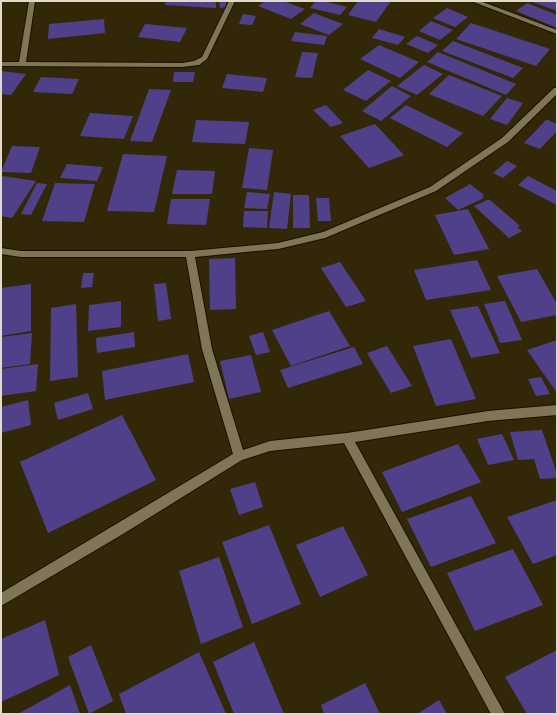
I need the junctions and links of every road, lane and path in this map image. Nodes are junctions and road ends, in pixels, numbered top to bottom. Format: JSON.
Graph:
{"nodes":[{"id":1,"x":32,"y":1,"type":"edge"},
{"id":2,"x":232,"y":1,"type":"edge"},
{"id":3,"x":474,"y":1,"type":"edge"},
{"id":4,"x":557,"y":32,"type":"edge"},
{"id":5,"x":1,"y":64,"type":"edge"},
{"id":6,"x":22,"y":65,"type":"junction"},
{"id":7,"x":557,"y":90,"type":"edge"},
{"id":8,"x":1,"y":251,"type":"edge"},
{"id":9,"x":190,"y":254,"type":"junction"},
{"id":10,"x":557,"y":410,"type":"edge"},
{"id":11,"x":347,"y":438,"type":"junction"},
{"id":12,"x":239,"y":456,"type":"junction"},
{"id":13,"x":1,"y":600,"type":"edge"},
{"id":14,"x":498,"y":714,"type":"edge"}],
"edges":[{"from":1,"to":6,"type":"street"},
{"from":2,"to":6,"type":"street"},
{"from":3,"to":4,"type":"street"},
{"from":5,"to":6,"type":"street"},
{"from":7,"to":9,"type":"street"},
{"from":8,"to":9,"type":"street"},
{"from":9,"to":12,"type":"street"},
{"from":10,"to":11,"type":"street"},
{"from":11,"to":12,"type":"street"},
{"from":11,"to":14,"type":"street"},
{"from":12,"to":13,"type":"street"}]}
